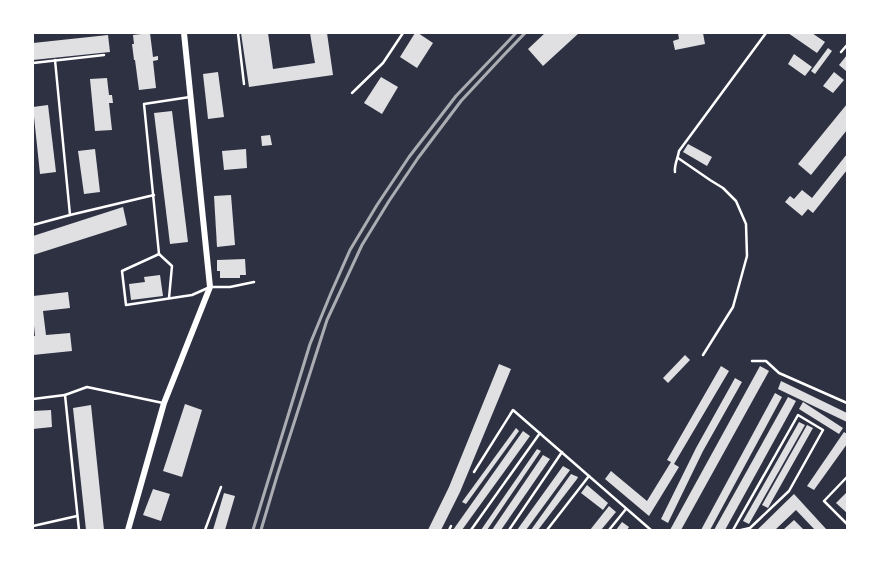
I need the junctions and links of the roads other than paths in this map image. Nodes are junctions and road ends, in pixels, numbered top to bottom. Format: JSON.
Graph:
{"nodes":[{"id":1,"x":184,"y":33,"type":"edge"},
{"id":2,"x":238,"y":33,"type":"edge"},
{"id":3,"x":403,"y":33,"type":"edge"},
{"id":4,"x":766,"y":33,"type":"edge"},
{"id":5,"x":847,"y":45,"type":"edge"},
{"id":6,"x":841,"y":52,"type":"dead end"},
{"id":7,"x":104,"y":55,"type":"dead end"},
{"id":8,"x":55,"y":60,"type":"junction"},
{"id":9,"x":33,"y":63,"type":"edge"},
{"id":10,"x":244,"y":84,"type":"dead end"},
{"id":11,"x":352,"y":93,"type":"dead end"},
{"id":12,"x":190,"y":97,"type":"junction"},
{"id":13,"x":678,"y":158,"type":"junction"},
{"id":14,"x":675,"y":172,"type":"dead end"},
{"id":15,"x":154,"y":195,"type":"junction"},
{"id":16,"x":70,"y":215,"type":"junction"},
{"id":17,"x":33,"y":225,"type":"edge"},
{"id":18,"x":159,"y":254,"type":"junction"},
{"id":19,"x":254,"y":282,"type":"dead end"},
{"id":20,"x":210,"y":287,"type":"junction"},
{"id":21,"x":169,"y":298,"type":"junction"},
{"id":22,"x":703,"y":355,"type":"dead end"},
{"id":23,"x":752,"y":361,"type":"dead end"},
{"id":24,"x":65,"y":395,"type":"junction"},
{"id":25,"x":33,"y":399,"type":"edge"},
{"id":26,"x":164,"y":403,"type":"junction"},
{"id":27,"x":847,"y":403,"type":"edge"},
{"id":28,"x":540,"y":433,"type":"junction"},
{"id":29,"x":562,"y":452,"type":"junction"},
{"id":30,"x":474,"y":472,"type":"dead end"},
{"id":31,"x":589,"y":476,"type":"junction"},
{"id":32,"x":847,"y":476,"type":"edge"},
{"id":33,"x":220,"y":487,"type":"dead end"},
{"id":34,"x":626,"y":508,"type":"junction"},
{"id":35,"x":77,"y":516,"type":"junction"},
{"id":36,"x":847,"y":524,"type":"edge"},
{"id":37,"x":33,"y":526,"type":"edge"},
{"id":38,"x":451,"y":526,"type":"dead end"},
{"id":39,"x":78,"y":530,"type":"edge"},
{"id":40,"x":128,"y":530,"type":"edge"},
{"id":41,"x":205,"y":530,"type":"edge"},
{"id":42,"x":449,"y":530,"type":"edge"},
{"id":43,"x":471,"y":530,"type":"edge"},
{"id":44,"x":509,"y":530,"type":"edge"},
{"id":45,"x":547,"y":530,"type":"edge"},
{"id":46,"x":609,"y":530,"type":"edge"},
{"id":47,"x":650,"y":530,"type":"edge"},
{"id":48,"x":732,"y":530,"type":"edge"},
{"id":49,"x":741,"y":530,"type":"edge"}],
"edges":[{"from":1,"to":12,"type":"street"},
{"from":2,"to":10,"type":"lane"},
{"from":3,"to":11,"type":"lane"},
{"from":4,"to":13,"type":"lane"},
{"from":5,"to":6,"type":"lane"},
{"from":7,"to":8,"type":"lane"},
{"from":8,"to":9,"type":"lane"},
{"from":8,"to":16,"type":"lane"},
{"from":12,"to":15,"type":"lane"},
{"from":12,"to":20,"type":"street"},
{"from":13,"to":14,"type":"lane"},
{"from":13,"to":22,"type":"lane"},
{"from":15,"to":16,"type":"lane"},
{"from":15,"to":18,"type":"lane"},
{"from":16,"to":17,"type":"lane"},
{"from":18,"to":21,"type":"lane"},
{"from":18,"to":21,"type":"lane"},
{"from":19,"to":20,"type":"lane"},
{"from":20,"to":21,"type":"lane"},
{"from":20,"to":26,"type":"street"},
{"from":23,"to":27,"type":"lane"},
{"from":24,"to":25,"type":"lane"},
{"from":24,"to":26,"type":"lane"},
{"from":24,"to":35,"type":"lane"},
{"from":26,"to":40,"type":"street"},
{"from":28,"to":29,"type":"lane"},
{"from":28,"to":30,"type":"lane"},
{"from":28,"to":43,"type":"lane"},
{"from":29,"to":31,"type":"lane"},
{"from":29,"to":44,"type":"lane"},
{"from":31,"to":34,"type":"lane"},
{"from":31,"to":45,"type":"lane"},
{"from":32,"to":36,"type":"lane"},
{"from":33,"to":41,"type":"lane"},
{"from":34,"to":46,"type":"lane"},
{"from":34,"to":47,"type":"lane"},
{"from":35,"to":37,"type":"lane"},
{"from":35,"to":39,"type":"lane"},
{"from":38,"to":42,"type":"lane"},
{"from":48,"to":49,"type":"lane"}]}
